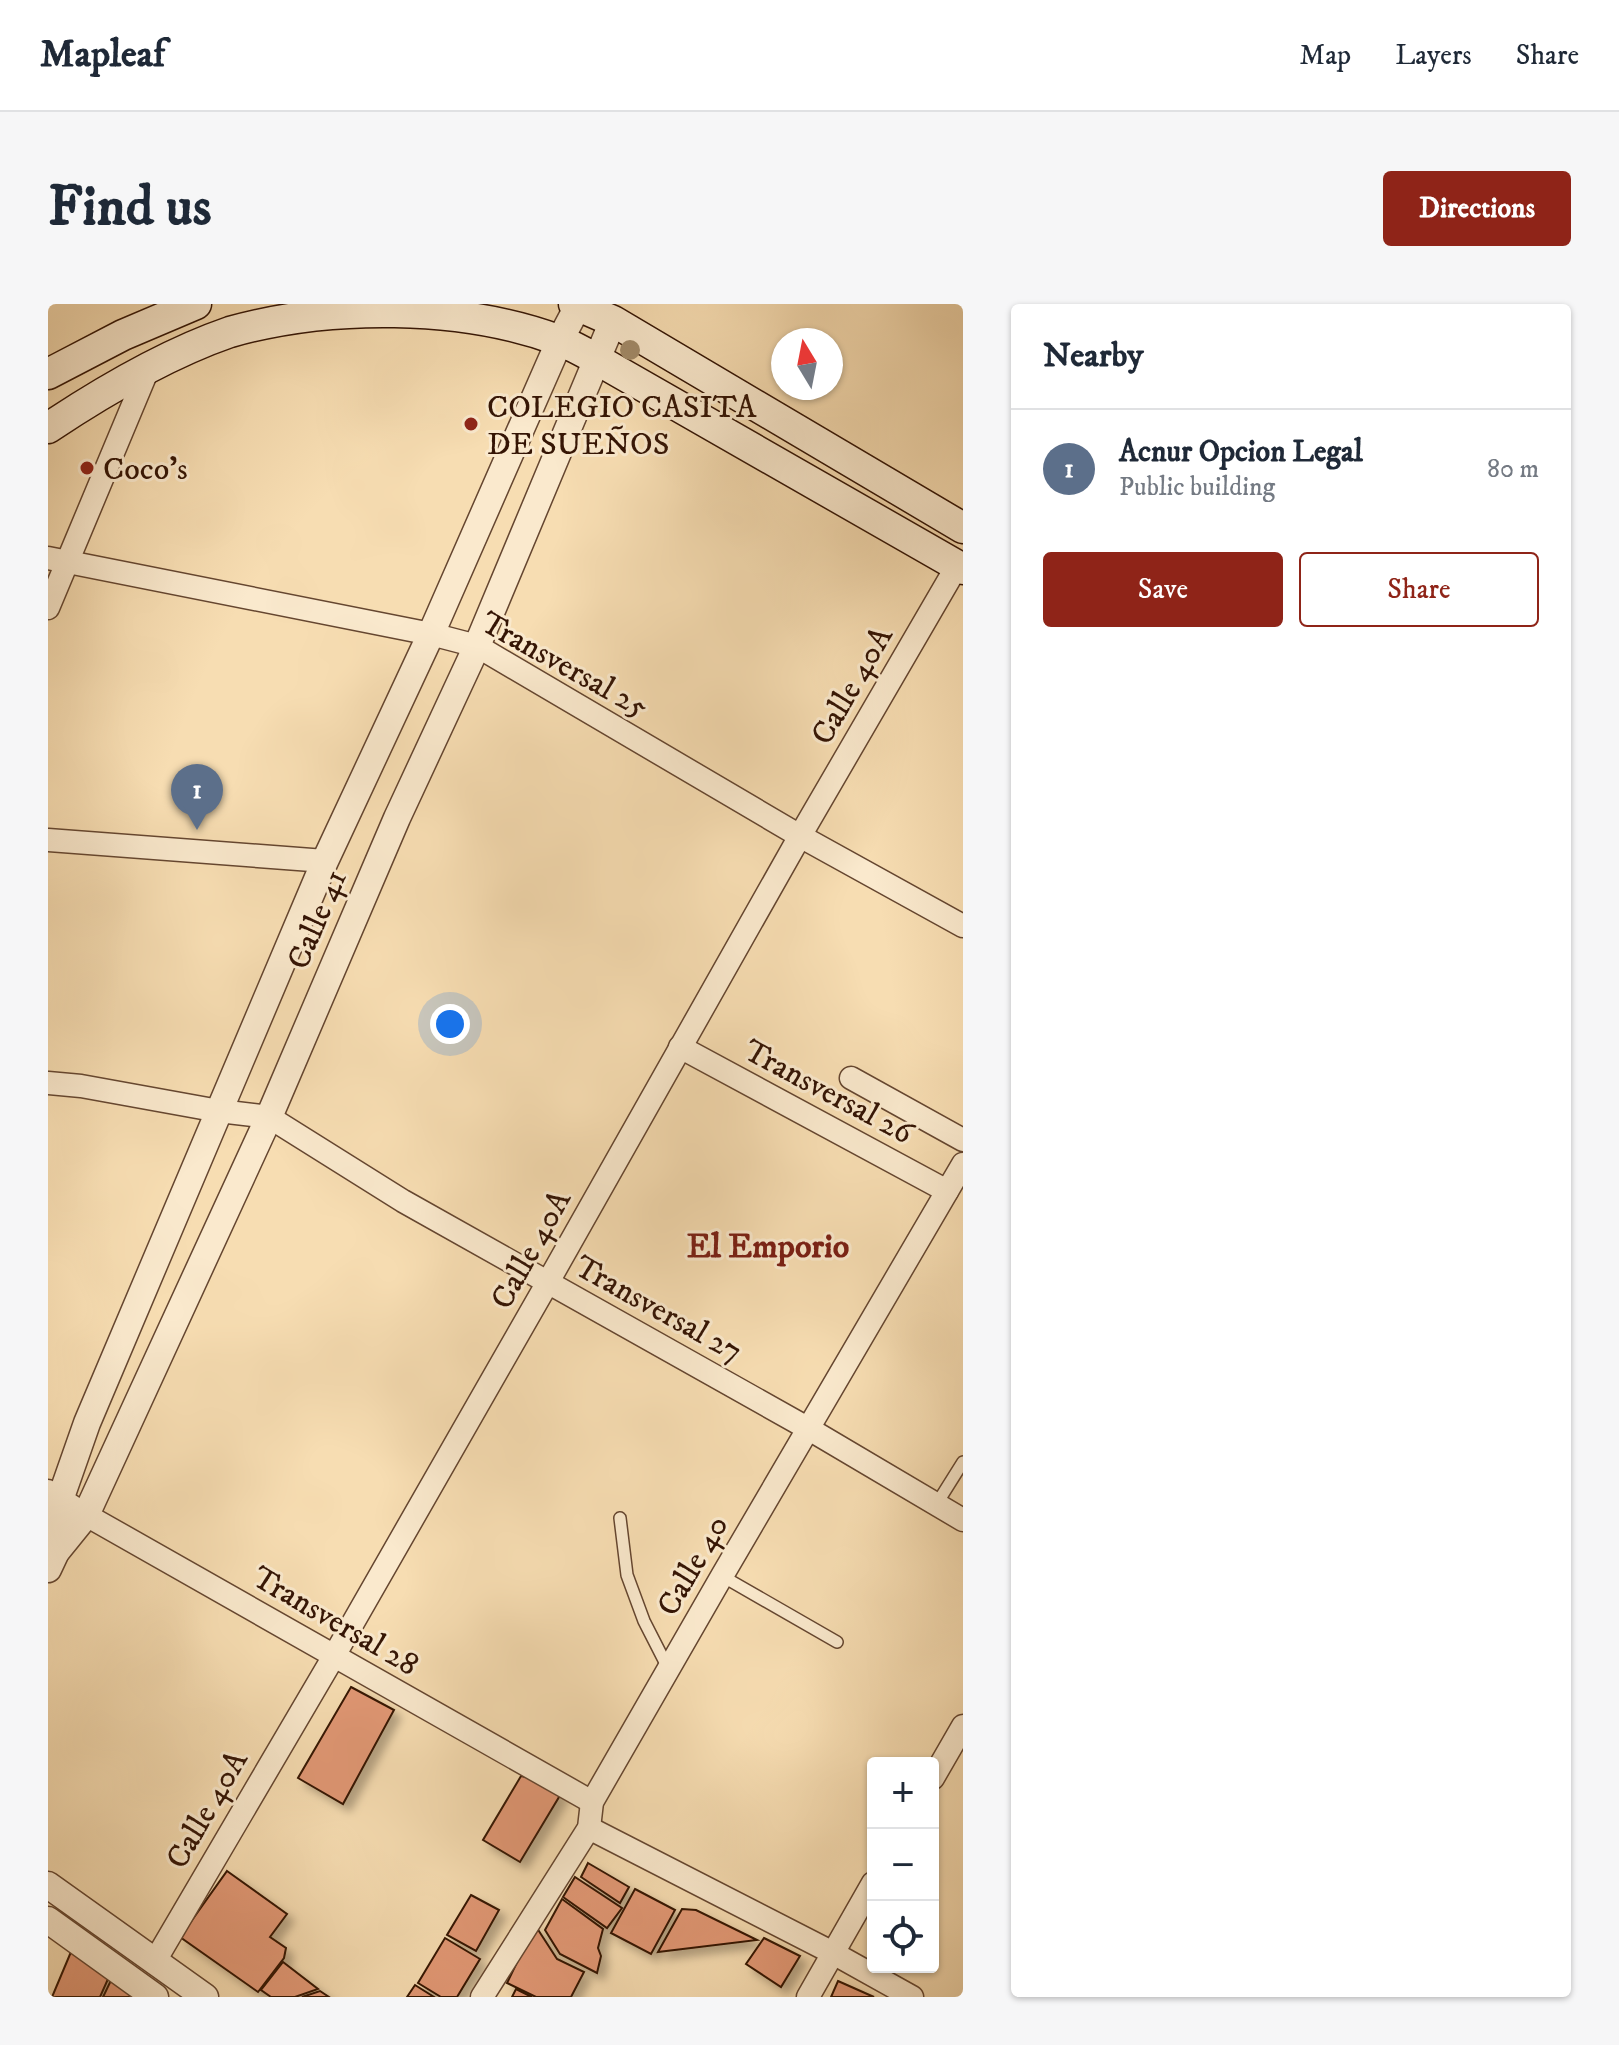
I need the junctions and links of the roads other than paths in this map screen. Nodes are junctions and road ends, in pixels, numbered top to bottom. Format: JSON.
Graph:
{"nodes":[{"id":1,"x":196,"y":304,"type":"edge"},
{"id":2,"x":577,"y":305,"type":"edge"},
{"id":3,"x":617,"y":313,"type":"edge"},
{"id":4,"x":560,"y":340,"type":"junction"},
{"id":5,"x":596,"y":359,"type":"junction"},
{"id":6,"x":148,"y":369,"type":"junction"},
{"id":7,"x":48,"y":374,"type":"edge"},
{"id":8,"x":48,"y":428,"type":"edge"},
{"id":9,"x":963,"y":528,"type":"edge"},
{"id":10,"x":59,"y":559,"type":"edge"},
{"id":11,"x":960,"y":567,"type":"edge"},
{"id":12,"x":48,"y":608,"type":"edge"},
{"id":13,"x":431,"y":634,"type":"junction"},
{"id":14,"x":477,"y":646,"type":"junction"},
{"id":15,"x":800,"y":836,"type":"junction"},
{"id":16,"x":48,"y":840,"type":"edge"},
{"id":17,"x":325,"y":861,"type":"junction"},
{"id":18,"x":963,"y":926,"type":"edge"},
{"id":19,"x":680,"y":1047,"type":"junction"},
{"id":20,"x":851,"y":1078,"type":"dead end"},
{"id":21,"x":48,"y":1083,"type":"edge"},
{"id":22,"x":219,"y":1111,"type":"junction"},
{"id":23,"x":269,"y":1117,"type":"junction"},
{"id":24,"x":963,"y":1140,"type":"edge"},
{"id":25,"x":963,"y":1164,"type":"edge"},
{"id":26,"x":947,"y":1191,"type":"junction"},
{"id":27,"x":548,"y":1282,"type":"junction"},
{"id":28,"x":809,"y":1429,"type":"junction"},
{"id":29,"x":963,"y":1462,"type":"edge"},
{"id":30,"x":54,"y":1496,"type":"edge"},
{"id":31,"x":936,"y":1505,"type":"junction"},
{"id":32,"x":86,"y":1515,"type":"junction"},
{"id":33,"x":620,"y":1518,"type":"dead end"},
{"id":34,"x":963,"y":1520,"type":"edge"},
{"id":35,"x":52,"y":1560,"type":"edge"},
{"id":36,"x":722,"y":1576,"type":"junction"},
{"id":37,"x":837,"y":1642,"type":"dead end"},
{"id":38,"x":334,"y":1656,"type":"junction"},
{"id":39,"x":669,"y":1670,"type":"junction"},
{"id":40,"x":963,"y":1726,"type":"edge"},
{"id":41,"x":939,"y":1768,"type":"edge"},
{"id":42,"x":592,"y":1802,"type":"junction"},
{"id":43,"x":589,"y":1828,"type":"junction"},
{"id":44,"x":48,"y":1885,"type":"edge"},
{"id":45,"x":867,"y":1894,"type":"edge"},
{"id":46,"x":48,"y":1920,"type":"edge"},
{"id":47,"x":833,"y":1953,"type":"junction"},
{"id":48,"x":155,"y":1961,"type":"junction"},
{"id":49,"x":155,"y":1997,"type":"edge"},
{"id":50,"x":205,"y":1997,"type":"edge"},
{"id":51,"x":482,"y":1997,"type":"edge"},
{"id":52,"x":808,"y":1997,"type":"edge"},
{"id":53,"x":912,"y":1997,"type":"edge"}],
"edges":[{"from":1,"to":7,"type":"main road"},
{"from":2,"to":3,"type":"main road"},
{"from":2,"to":4,"type":"street","name":"Calle 41"},
{"from":3,"to":5,"type":"street","name":"Calle 41"},
{"from":3,"to":9,"type":"main road"},
{"from":4,"to":5,"type":"main road"},
{"from":4,"to":6,"type":"main road"},
{"from":4,"to":13,"type":"street","name":"Calle 41"},
{"from":5,"to":11,"type":"main road"},
{"from":5,"to":14,"type":"street","name":"Calle 41"},
{"from":6,"to":8,"type":"main road"},
{"from":6,"to":10,"type":"street"},
{"from":10,"to":12,"type":"street"},
{"from":10,"to":13,"type":"street","name":"Transversal 25"},
{"from":11,"to":15,"type":"street","name":"Calle 40A"},
{"from":13,"to":14,"type":"street","name":"Transversal 25"},
{"from":13,"to":17,"type":"street","name":"Calle 41"},
{"from":14,"to":15,"type":"street","name":"Transversal 25"},
{"from":14,"to":23,"type":"street","name":"Calle 41"},
{"from":15,"to":18,"type":"street","name":"Transversal 25"},
{"from":15,"to":19,"type":"street","name":"Calle 40A"},
{"from":16,"to":17,"type":"street"},
{"from":17,"to":22,"type":"street","name":"Calle 41"},
{"from":19,"to":26,"type":"street","name":"Transversal 26"},
{"from":19,"to":27,"type":"street","name":"Calle 40A"},
{"from":20,"to":24,"type":"street"},
{"from":21,"to":22,"type":"street","name":"Transversal 27"},
{"from":22,"to":23,"type":"street","name":"Transversal 27"},
{"from":22,"to":30,"type":"street","name":"Calle 41"},
{"from":23,"to":27,"type":"street","name":"Transversal 27"},
{"from":23,"to":32,"type":"street","name":"Calle 41"},
{"from":25,"to":26,"type":"street","name":"Calle 40"},
{"from":26,"to":28,"type":"street","name":"Calle 40"},
{"from":27,"to":28,"type":"street","name":"Transversal 27"},
{"from":27,"to":38,"type":"street","name":"Calle 40A"},
{"from":28,"to":31,"type":"street","name":"Transversal 27"},
{"from":28,"to":36,"type":"street","name":"Calle 40"},
{"from":29,"to":31,"type":"lane"},
{"from":30,"to":32,"type":"street","name":"Transversal 28"},
{"from":30,"to":35,"type":"street","name":"Calle 41"},
{"from":31,"to":34,"type":"street","name":"Transversal 27"},
{"from":32,"to":35,"type":"street","name":"Calle 41"},
{"from":32,"to":38,"type":"street","name":"Transversal 28"},
{"from":33,"to":39,"type":"lane"},
{"from":36,"to":37,"type":"lane"},
{"from":36,"to":39,"type":"street","name":"Calle 40"},
{"from":38,"to":42,"type":"street","name":"Transversal 28"},
{"from":38,"to":48,"type":"street","name":"Calle 40A"},
{"from":39,"to":42,"type":"street","name":"Calle 40"},
{"from":40,"to":41,"type":"street"},
{"from":42,"to":43,"type":"street","name":"Calle 40"},
{"from":43,"to":47,"type":"street"},
{"from":43,"to":51,"type":"street","name":"Calle 40"},
{"from":44,"to":48,"type":"street"},
{"from":45,"to":47,"type":"street"},
{"from":46,"to":49,"type":"street"},
{"from":47,"to":52,"type":"street"},
{"from":47,"to":53,"type":"street"},
{"from":48,"to":50,"type":"street"}]}
